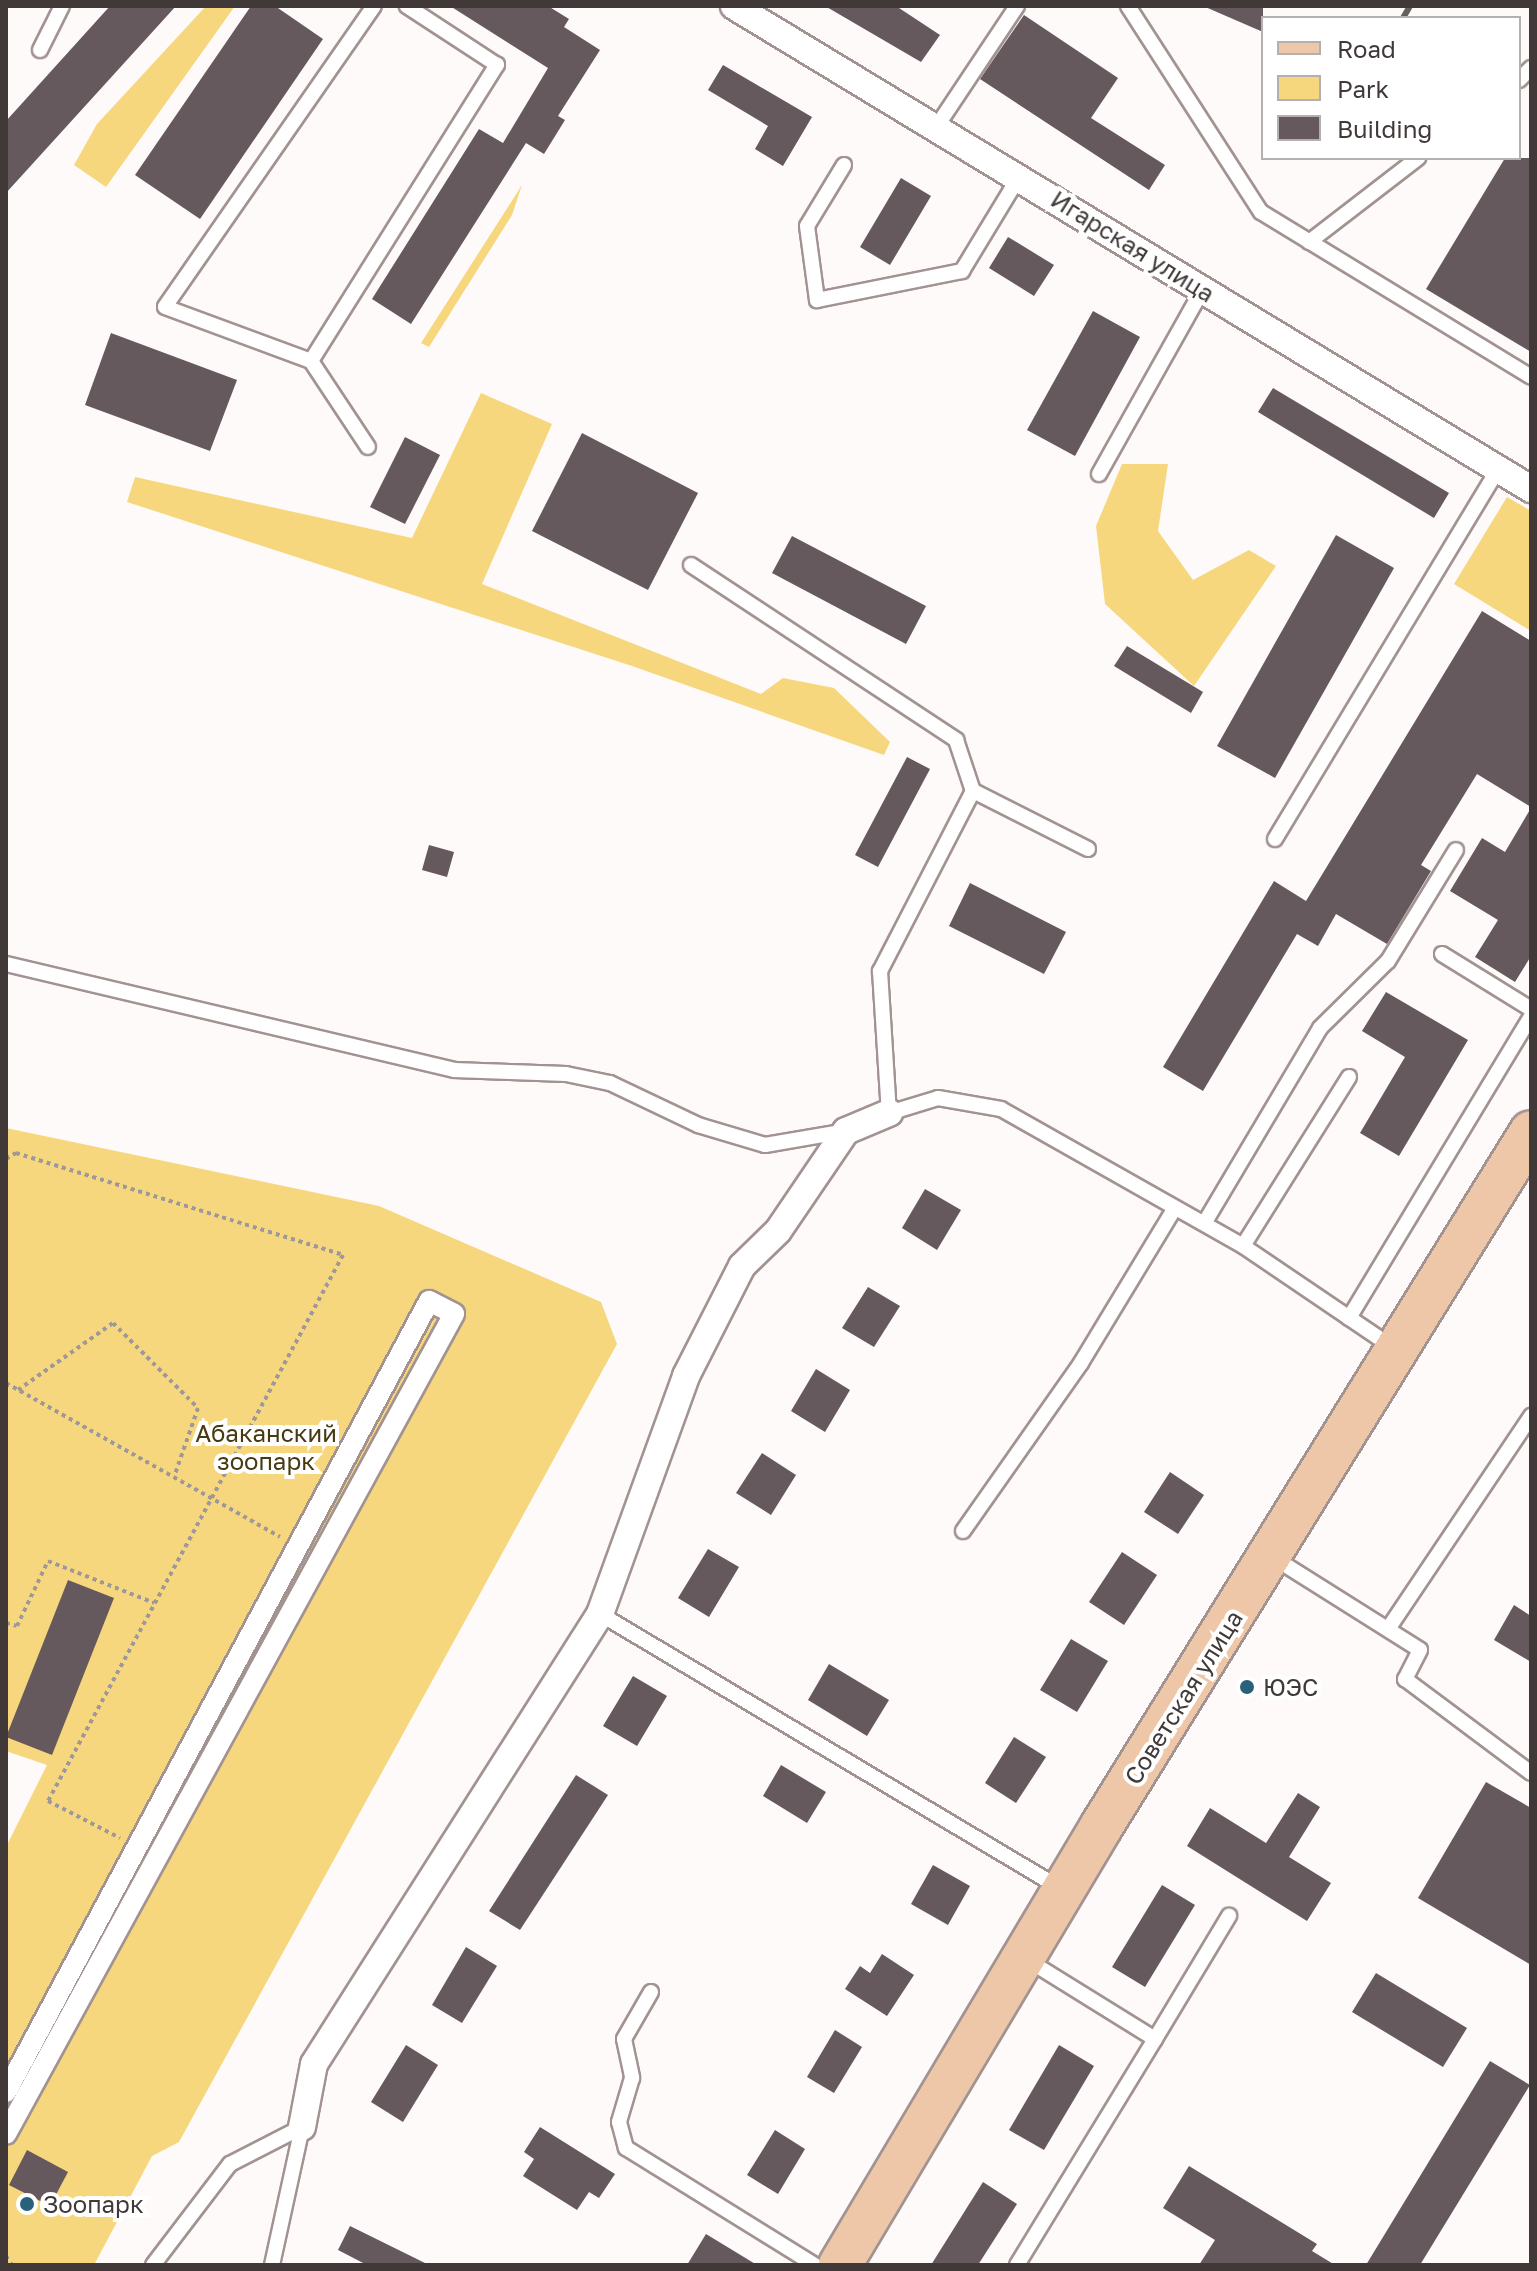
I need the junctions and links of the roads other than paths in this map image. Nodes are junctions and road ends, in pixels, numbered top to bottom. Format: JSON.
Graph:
{"nodes":[{"id":1,"x":62,"y":6,"type":"edge"},
{"id":2,"x":374,"y":6,"type":"edge"},
{"id":3,"x":407,"y":6,"type":"edge"},
{"id":4,"x":734,"y":6,"type":"edge"},
{"id":5,"x":1017,"y":6,"type":"edge"},
{"id":6,"x":1128,"y":6,"type":"edge"},
{"id":7,"x":40,"y":50,"type":"dead end"},
{"id":8,"x":937,"y":126,"type":"junction"},
{"id":9,"x":1415,"y":160,"type":"edge"},
{"id":10,"x":844,"y":165,"type":"dead end"},
{"id":11,"x":1019,"y":177,"type":"junction"},
{"id":12,"x":1309,"y":242,"type":"junction"},
{"id":13,"x":1203,"y":289,"type":"junction"},
{"id":14,"x":311,"y":361,"type":"junction"},
{"id":15,"x":1531,"y":377,"type":"edge"},
{"id":16,"x":368,"y":447,"type":"dead end"},
{"id":17,"x":1498,"y":469,"type":"junction"},
{"id":18,"x":1099,"y":474,"type":"dead end"},
{"id":19,"x":1531,"y":489,"type":"edge"},
{"id":20,"x":691,"y":565,"type":"dead end"},
{"id":21,"x":973,"y":791,"type":"junction"},
{"id":22,"x":1275,"y":839,"type":"dead end"},
{"id":23,"x":1088,"y":849,"type":"dead end"},
{"id":24,"x":1456,"y":850,"type":"dead end"},
{"id":25,"x":1442,"y":954,"type":"dead end"},
{"id":26,"x":6,"y":964,"type":"edge"},
{"id":27,"x":1531,"y":1009,"type":"edge"},
{"id":28,"x":1531,"y":1016,"type":"edge"},
{"id":29,"x":1349,"y":1077,"type":"dead end"},
{"id":30,"x":889,"y":1113,"type":"junction"},
{"id":31,"x":846,"y":1131,"type":"junction"},
{"id":32,"x":1531,"y":1132,"type":"edge"},
{"id":33,"x":1175,"y":1208,"type":"junction"},
{"id":34,"x":1205,"y":1222,"type":"junction"},
{"id":35,"x":1243,"y":1246,"type":"junction"},
{"id":36,"x":1349,"y":1318,"type":"junction"},
{"id":37,"x":1396,"y":1350,"type":"junction"},
{"id":38,"x":1531,"y":1416,"type":"edge"},
{"id":39,"x":963,"y":1531,"type":"dead end"},
{"id":40,"x":1270,"y":1556,"type":"junction"},
{"id":41,"x":600,"y":1614,"type":"junction"},
{"id":42,"x":1388,"y":1629,"type":"junction"},
{"id":43,"x":1531,"y":1773,"type":"edge"},
{"id":44,"x":1063,"y":1890,"type":"junction"},
{"id":45,"x":1229,"y":1916,"type":"dead end"},
{"id":46,"x":1022,"y":1957,"type":"junction"},
{"id":47,"x":651,"y":1992,"type":"dead end"},
{"id":48,"x":1155,"y":2039,"type":"junction"},
{"id":49,"x":6,"y":2092,"type":"edge"},
{"id":50,"x":302,"y":2127,"type":"junction"},
{"id":51,"x":6,"y":2134,"type":"edge"},
{"id":52,"x":876,"y":2200,"type":"junction"},
{"id":53,"x":153,"y":2265,"type":"edge"},
{"id":54,"x":272,"y":2265,"type":"edge"},
{"id":55,"x":815,"y":2265,"type":"edge"},
{"id":56,"x":827,"y":2265,"type":"edge"},
{"id":57,"x":840,"y":2265,"type":"edge"},
{"id":58,"x":1017,"y":2265,"type":"edge"}],
"edges":[{"from":1,"to":7,"type":"lane"},
{"from":2,"to":14,"type":"lane"},
{"from":3,"to":14,"type":"lane"},
{"from":4,"to":8,"type":"street","name":"Игарская улица"},
{"from":5,"to":8,"type":"lane"},
{"from":6,"to":12,"type":"lane"},
{"from":8,"to":11,"type":"street","name":"Игарская улица"},
{"from":9,"to":12,"type":"lane"},
{"from":10,"to":11,"type":"lane"},
{"from":11,"to":13,"type":"street","name":"Игарская улица"},
{"from":12,"to":15,"type":"lane"},
{"from":13,"to":17,"type":"street","name":"Игарская улица"},
{"from":13,"to":18,"type":"lane"},
{"from":14,"to":16,"type":"lane"},
{"from":17,"to":19,"type":"street","name":"Игарская улица"},
{"from":17,"to":22,"type":"lane"},
{"from":20,"to":21,"type":"lane"},
{"from":21,"to":23,"type":"lane"},
{"from":21,"to":30,"type":"lane"},
{"from":24,"to":34,"type":"lane"},
{"from":25,"to":27,"type":"lane"},
{"from":26,"to":31,"type":"lane"},
{"from":28,"to":36,"type":"lane"},
{"from":29,"to":35,"type":"lane"},
{"from":30,"to":31,"type":"street"},
{"from":30,"to":33,"type":"lane"},
{"from":31,"to":41,"type":"street"},
{"from":32,"to":37,"type":"main road","name":"Советская улица"},
{"from":33,"to":34,"type":"lane"},
{"from":33,"to":39,"type":"lane"},
{"from":34,"to":35,"type":"lane"},
{"from":35,"to":36,"type":"lane"},
{"from":36,"to":37,"type":"lane"},
{"from":37,"to":40,"type":"main road","name":"Советская улица"},
{"from":38,"to":42,"type":"lane"},
{"from":40,"to":42,"type":"lane"},
{"from":40,"to":44,"type":"main road","name":"Советская улица"},
{"from":41,"to":44,"type":"lane"},
{"from":41,"to":50,"type":"street"},
{"from":42,"to":43,"type":"lane"},
{"from":44,"to":46,"type":"main road","name":"Советская улица"},
{"from":45,"to":48,"type":"lane"},
{"from":46,"to":48,"type":"lane"},
{"from":46,"to":52,"type":"main road","name":"Советская улица"},
{"from":47,"to":55,"type":"lane"},
{"from":48,"to":58,"type":"lane"},
{"from":49,"to":51,"type":"street"},
{"from":50,"to":53,"type":"lane"},
{"from":50,"to":54,"type":"lane"},
{"from":52,"to":56,"type":"main road"},
{"from":52,"to":57,"type":"main road","name":"Советская улица"}]}
